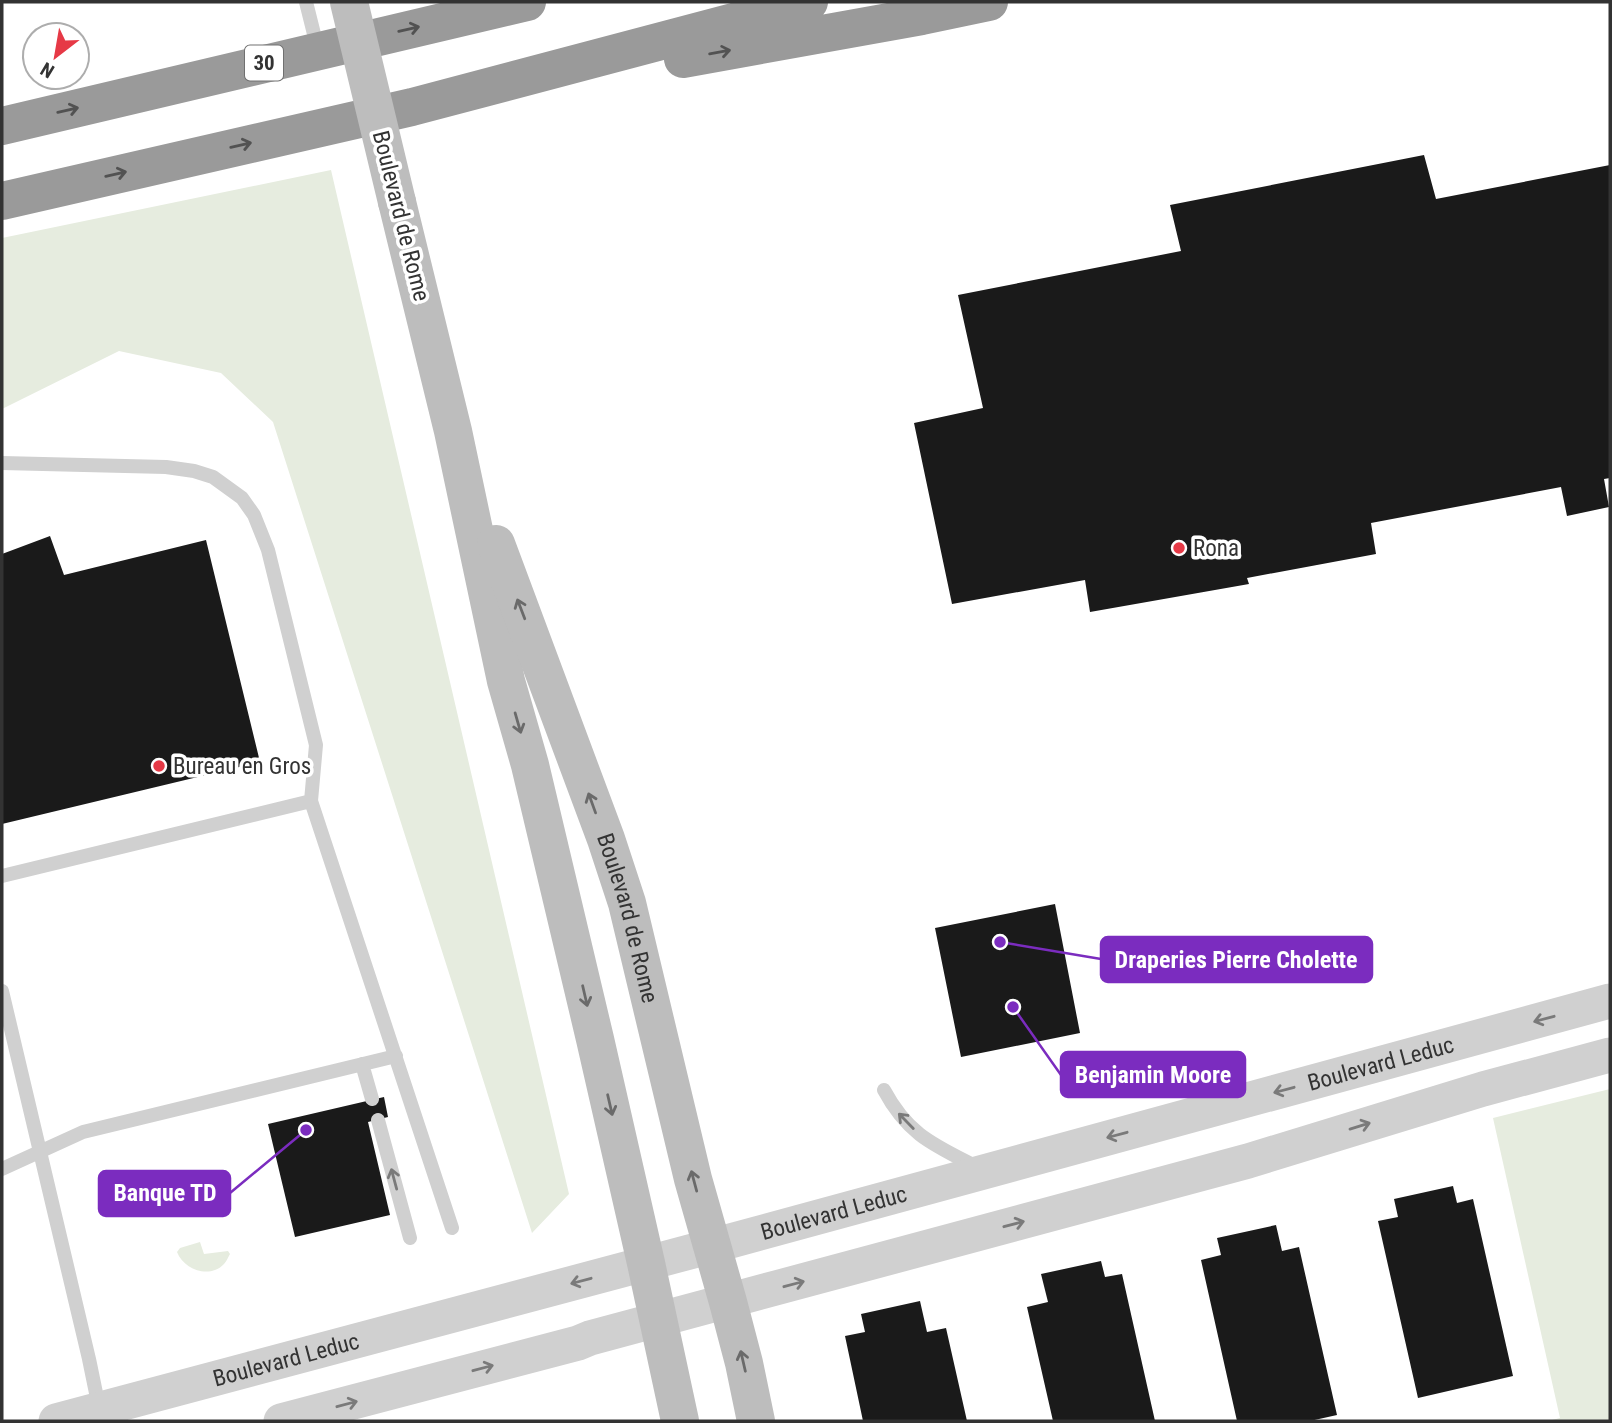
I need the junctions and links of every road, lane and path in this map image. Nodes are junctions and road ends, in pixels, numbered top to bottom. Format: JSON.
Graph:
{"nodes":[{"id":1,"x":306,"y":2,"type":"edge"},
{"id":2,"x":349,"y":2,"type":"edge"},
{"id":3,"x":527,"y":2,"type":"edge"},
{"id":4,"x":809,"y":2,"type":"edge"},
{"id":5,"x":989,"y":2,"type":"edge"},
{"id":6,"x":317,"y":50,"type":"junction"},
{"id":7,"x":412,"y":107,"type":"junction"},
{"id":8,"x":2,"y":126,"type":"edge"},
{"id":9,"x":2,"y":201,"type":"edge"},
{"id":10,"x":453,"y":431,"type":"junction"},
{"id":11,"x":2,"y":464,"type":"edge"},
{"id":12,"x":311,"y":801,"type":"junction"},
{"id":13,"x":2,"y":876,"type":"edge"},
{"id":14,"x":2,"y":991,"type":"edge"},
{"id":15,"x":1610,"y":1001,"type":"edge"},
{"id":16,"x":1610,"y":1055,"type":"edge"},
{"id":17,"x":396,"y":1056,"type":"junction"},
{"id":18,"x":362,"y":1064,"type":"junction"},
{"id":19,"x":884,"y":1090,"type":"dead end"},
{"id":20,"x":372,"y":1099,"type":"dead end"},
{"id":21,"x":378,"y":1120,"type":"dead end"},
{"id":22,"x":40,"y":1152,"type":"junction"},
{"id":23,"x":2,"y":1168,"type":"edge"},
{"id":24,"x":985,"y":1171,"type":"junction"},
{"id":25,"x":452,"y":1228,"type":"dead end"},
{"id":26,"x":410,"y":1238,"type":"dead end"},
{"id":27,"x":712,"y":1247,"type":"junction"},
{"id":28,"x":646,"y":1263,"type":"junction"},
{"id":29,"x":728,"y":1302,"type":"junction"},
{"id":30,"x":658,"y":1320,"type":"junction"},
{"id":31,"x":97,"y":1415,"type":"edge"},
{"id":32,"x":56,"y":1421,"type":"edge"},
{"id":33,"x":281,"y":1421,"type":"edge"},
{"id":34,"x":680,"y":1421,"type":"edge"},
{"id":35,"x":757,"y":1421,"type":"edge"}],
"edges":[{"from":1,"to":6,"type":"lane"},
{"from":2,"to":10,"type":"main road","name":"Boulevard de Rome","bridge":true},
{"from":6,"to":3,"type":"highway","number":"30","one_way":true},
{"from":4,"to":7,"type":"highway"},
{"from":7,"to":5,"type":"highway","one_way":true},
{"from":8,"to":6,"type":"highway","number":"30","one_way":true},
{"from":9,"to":7,"type":"highway","one_way":true},
{"from":27,"to":10,"type":"main road","name":"Boulevard de Rome","one_way":true},
{"from":10,"to":28,"type":"main road","name":"Boulevard de Rome","one_way":true},
{"from":11,"to":12,"type":"lane"},
{"from":12,"to":13,"type":"lane"},
{"from":12,"to":17,"type":"lane"},
{"from":14,"to":22,"type":"lane"},
{"from":15,"to":24,"type":"street","name":"Boulevard Leduc","one_way":true},
{"from":29,"to":16,"type":"street","one_way":true},
{"from":17,"to":18,"type":"lane"},
{"from":17,"to":25,"type":"lane"},
{"from":18,"to":20,"type":"lane"},
{"from":18,"to":22,"type":"lane"},
{"from":24,"to":19,"type":"lane","one_way":true},
{"from":26,"to":21,"type":"lane","one_way":true},
{"from":22,"to":23,"type":"lane"},
{"from":22,"to":31,"type":"lane"},
{"from":24,"to":27,"type":"street","name":"Boulevard Leduc"},
{"from":27,"to":28,"type":"street","name":"Boulevard Leduc"},
{"from":27,"to":29,"type":"main road","name":"Boulevard de Rome"},
{"from":28,"to":30,"type":"main road","name":"Boulevard de Rome"},
{"from":28,"to":31,"type":"street","name":"Boulevard Leduc","one_way":true},
{"from":29,"to":30,"type":"street"},
{"from":35,"to":29,"type":"main road","name":"Boulevard de Rome","one_way":true},
{"from":33,"to":30,"type":"street","one_way":true},
{"from":30,"to":34,"type":"main road","name":"Boulevard de Rome"},
{"from":31,"to":32,"type":"street","name":"Boulevard Leduc"}]}
